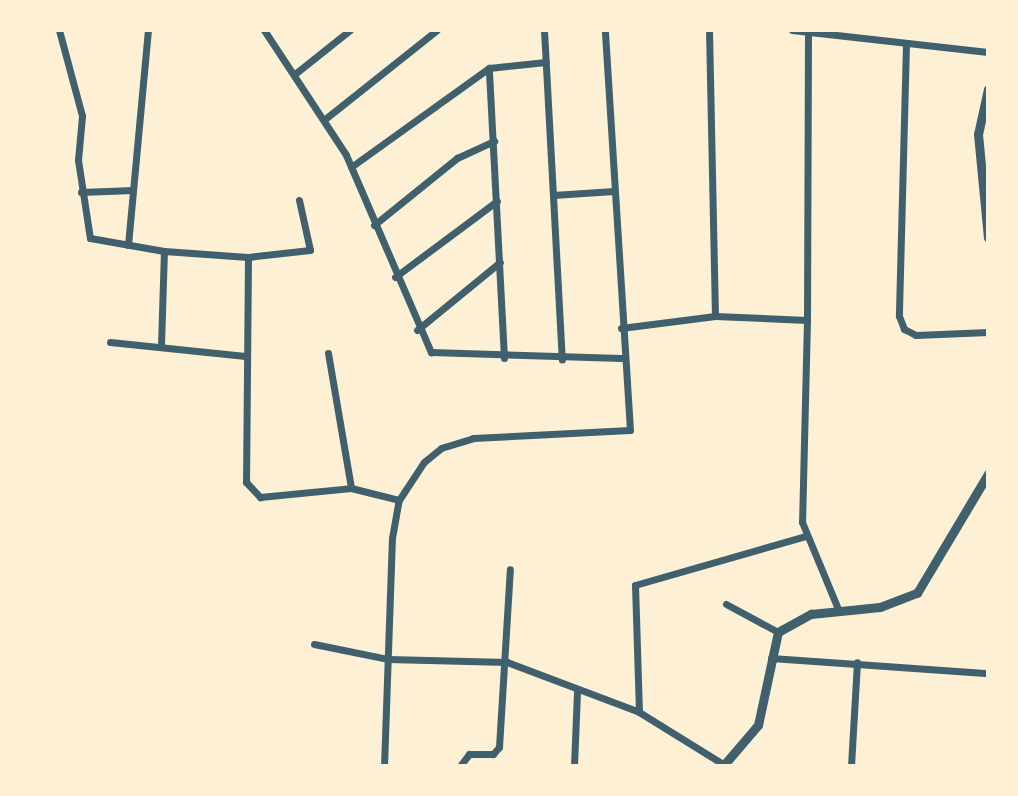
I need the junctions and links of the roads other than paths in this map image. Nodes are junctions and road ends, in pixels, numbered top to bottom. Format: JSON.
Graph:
{"nodes":[{"id":1,"x":148,"y":30,"type":"edge"},
{"id":2,"x":264,"y":30,"type":"edge"},
{"id":3,"x":350,"y":30,"type":"edge"},
{"id":4,"x":437,"y":30,"type":"edge"},
{"id":5,"x":544,"y":30,"type":"edge"},
{"id":6,"x":606,"y":30,"type":"edge"},
{"id":7,"x":709,"y":30,"type":"edge"},
{"id":8,"x":792,"y":30,"type":"edge"},
{"id":9,"x":59,"y":31,"type":"edge"},
{"id":10,"x":808,"y":32,"type":"junction"},
{"id":11,"x":906,"y":44,"type":"junction"},
{"id":12,"x":988,"y":52,"type":"edge"},
{"id":13,"x":546,"y":62,"type":"junction"},
{"id":14,"x":489,"y":68,"type":"junction"},
{"id":15,"x":296,"y":73,"type":"junction"},
{"id":16,"x":988,"y":90,"type":"edge"},
{"id":17,"x":326,"y":119,"type":"junction"},
{"id":18,"x":494,"y":141,"type":"junction"},
{"id":19,"x":984,"y":165,"type":"edge"},
{"id":20,"x":351,"y":167,"type":"junction"},
{"id":21,"x":133,"y":190,"type":"junction"},
{"id":22,"x":81,"y":191,"type":"junction"},
{"id":23,"x":614,"y":191,"type":"junction"},
{"id":24,"x":553,"y":195,"type":"junction"},
{"id":25,"x":299,"y":200,"type":"dead end"},
{"id":26,"x":497,"y":201,"type":"junction"},
{"id":27,"x":374,"y":225,"type":"junction"},
{"id":28,"x":988,"y":238,"type":"edge"},
{"id":29,"x":128,"y":245,"type":"junction"},
{"id":30,"x":163,"y":251,"type":"junction"},
{"id":31,"x":248,"y":257,"type":"junction"},
{"id":32,"x":500,"y":262,"type":"junction"},
{"id":33,"x":395,"y":277,"type":"junction"},
{"id":34,"x":715,"y":316,"type":"junction"},
{"id":35,"x":807,"y":320,"type":"junction"},
{"id":36,"x":621,"y":328,"type":"junction"},
{"id":37,"x":417,"y":330,"type":"junction"},
{"id":38,"x":988,"y":332,"type":"edge"},
{"id":39,"x":110,"y":342,"type":"dead end"},
{"id":40,"x":161,"y":345,"type":"junction"},
{"id":41,"x":328,"y":353,"type":"dead end"},
{"id":42,"x":245,"y":356,"type":"junction"},
{"id":43,"x":504,"y":358,"type":"junction"},
{"id":44,"x":621,"y":358,"type":"junction"},
{"id":45,"x":562,"y":360,"type":"junction"},
{"id":46,"x":988,"y":474,"type":"edge"},
{"id":47,"x":351,"y":488,"type":"junction"},
{"id":48,"x":399,"y":500,"type":"junction"},
{"id":49,"x":806,"y":536,"type":"junction"},
{"id":50,"x":510,"y":569,"type":"dead end"},
{"id":51,"x":726,"y":604,"type":"dead end"},
{"id":52,"x":838,"y":609,"type":"junction"},
{"id":53,"x":778,"y":632,"type":"junction"},
{"id":54,"x":314,"y":644,"type":"dead end"},
{"id":55,"x":771,"y":658,"type":"junction"},
{"id":56,"x":388,"y":659,"type":"junction"},
{"id":57,"x":507,"y":662,"type":"junction"},
{"id":58,"x":857,"y":662,"type":"junction"},
{"id":59,"x":988,"y":673,"type":"edge"},
{"id":60,"x":578,"y":691,"type":"junction"},
{"id":61,"x":639,"y":712,"type":"junction"},
{"id":62,"x":384,"y":766,"type":"edge"},
{"id":63,"x":460,"y":766,"type":"edge"},
{"id":64,"x":574,"y":766,"type":"edge"},
{"id":65,"x":724,"y":766,"type":"edge"},
{"id":66,"x":851,"y":766,"type":"edge"}],
"edges":[{"from":1,"to":21,"type":"street"},
{"from":2,"to":15,"type":"street"},
{"from":3,"to":15,"type":"street"},
{"from":4,"to":17,"type":"street"},
{"from":5,"to":13,"type":"street"},
{"from":6,"to":23,"type":"street"},
{"from":7,"to":34,"type":"street"},
{"from":8,"to":10,"type":"street"},
{"from":9,"to":22,"type":"street"},
{"from":10,"to":11,"type":"street"},
{"from":10,"to":35,"type":"street"},
{"from":11,"to":12,"type":"street"},
{"from":11,"to":38,"type":"street"},
{"from":13,"to":14,"type":"street"},
{"from":13,"to":24,"type":"street"},
{"from":14,"to":18,"type":"street"},
{"from":14,"to":20,"type":"street"},
{"from":15,"to":17,"type":"street"},
{"from":16,"to":19,"type":"street"},
{"from":17,"to":20,"type":"street"},
{"from":18,"to":26,"type":"street"},
{"from":18,"to":27,"type":"street"},
{"from":19,"to":28,"type":"street"},
{"from":20,"to":27,"type":"street"},
{"from":21,"to":22,"type":"street"},
{"from":21,"to":29,"type":"street"},
{"from":22,"to":29,"type":"street"},
{"from":23,"to":24,"type":"street"},
{"from":23,"to":36,"type":"street"},
{"from":24,"to":45,"type":"street"},
{"from":25,"to":31,"type":"street"},
{"from":26,"to":32,"type":"street"},
{"from":26,"to":33,"type":"street"},
{"from":27,"to":33,"type":"street"},
{"from":29,"to":30,"type":"street"},
{"from":30,"to":31,"type":"street"},
{"from":30,"to":40,"type":"street"},
{"from":31,"to":42,"type":"street"},
{"from":32,"to":37,"type":"street"},
{"from":32,"to":43,"type":"street"},
{"from":33,"to":37,"type":"street"},
{"from":34,"to":35,"type":"street"},
{"from":34,"to":36,"type":"street"},
{"from":35,"to":49,"type":"street"},
{"from":36,"to":44,"type":"street"},
{"from":37,"to":43,"type":"street"},
{"from":39,"to":40,"type":"street"},
{"from":40,"to":42,"type":"street"},
{"from":41,"to":47,"type":"street"},
{"from":42,"to":47,"type":"street"},
{"from":43,"to":45,"type":"street"},
{"from":44,"to":45,"type":"street"},
{"from":44,"to":48,"type":"street"},
{"from":46,"to":52,"type":"street"},
{"from":47,"to":48,"type":"street"},
{"from":48,"to":56,"type":"street"},
{"from":49,"to":52,"type":"street"},
{"from":49,"to":61,"type":"street"},
{"from":50,"to":57,"type":"street"},
{"from":51,"to":53,"type":"street"},
{"from":52,"to":53,"type":"street"},
{"from":53,"to":55,"type":"street"},
{"from":54,"to":56,"type":"street"},
{"from":55,"to":58,"type":"street"},
{"from":55,"to":65,"type":"street"},
{"from":56,"to":57,"type":"street"},
{"from":56,"to":62,"type":"street"},
{"from":57,"to":60,"type":"street"},
{"from":57,"to":63,"type":"street"},
{"from":58,"to":59,"type":"street"},
{"from":58,"to":66,"type":"street"},
{"from":60,"to":61,"type":"street"},
{"from":60,"to":64,"type":"street"},
{"from":61,"to":65,"type":"street"}]}
